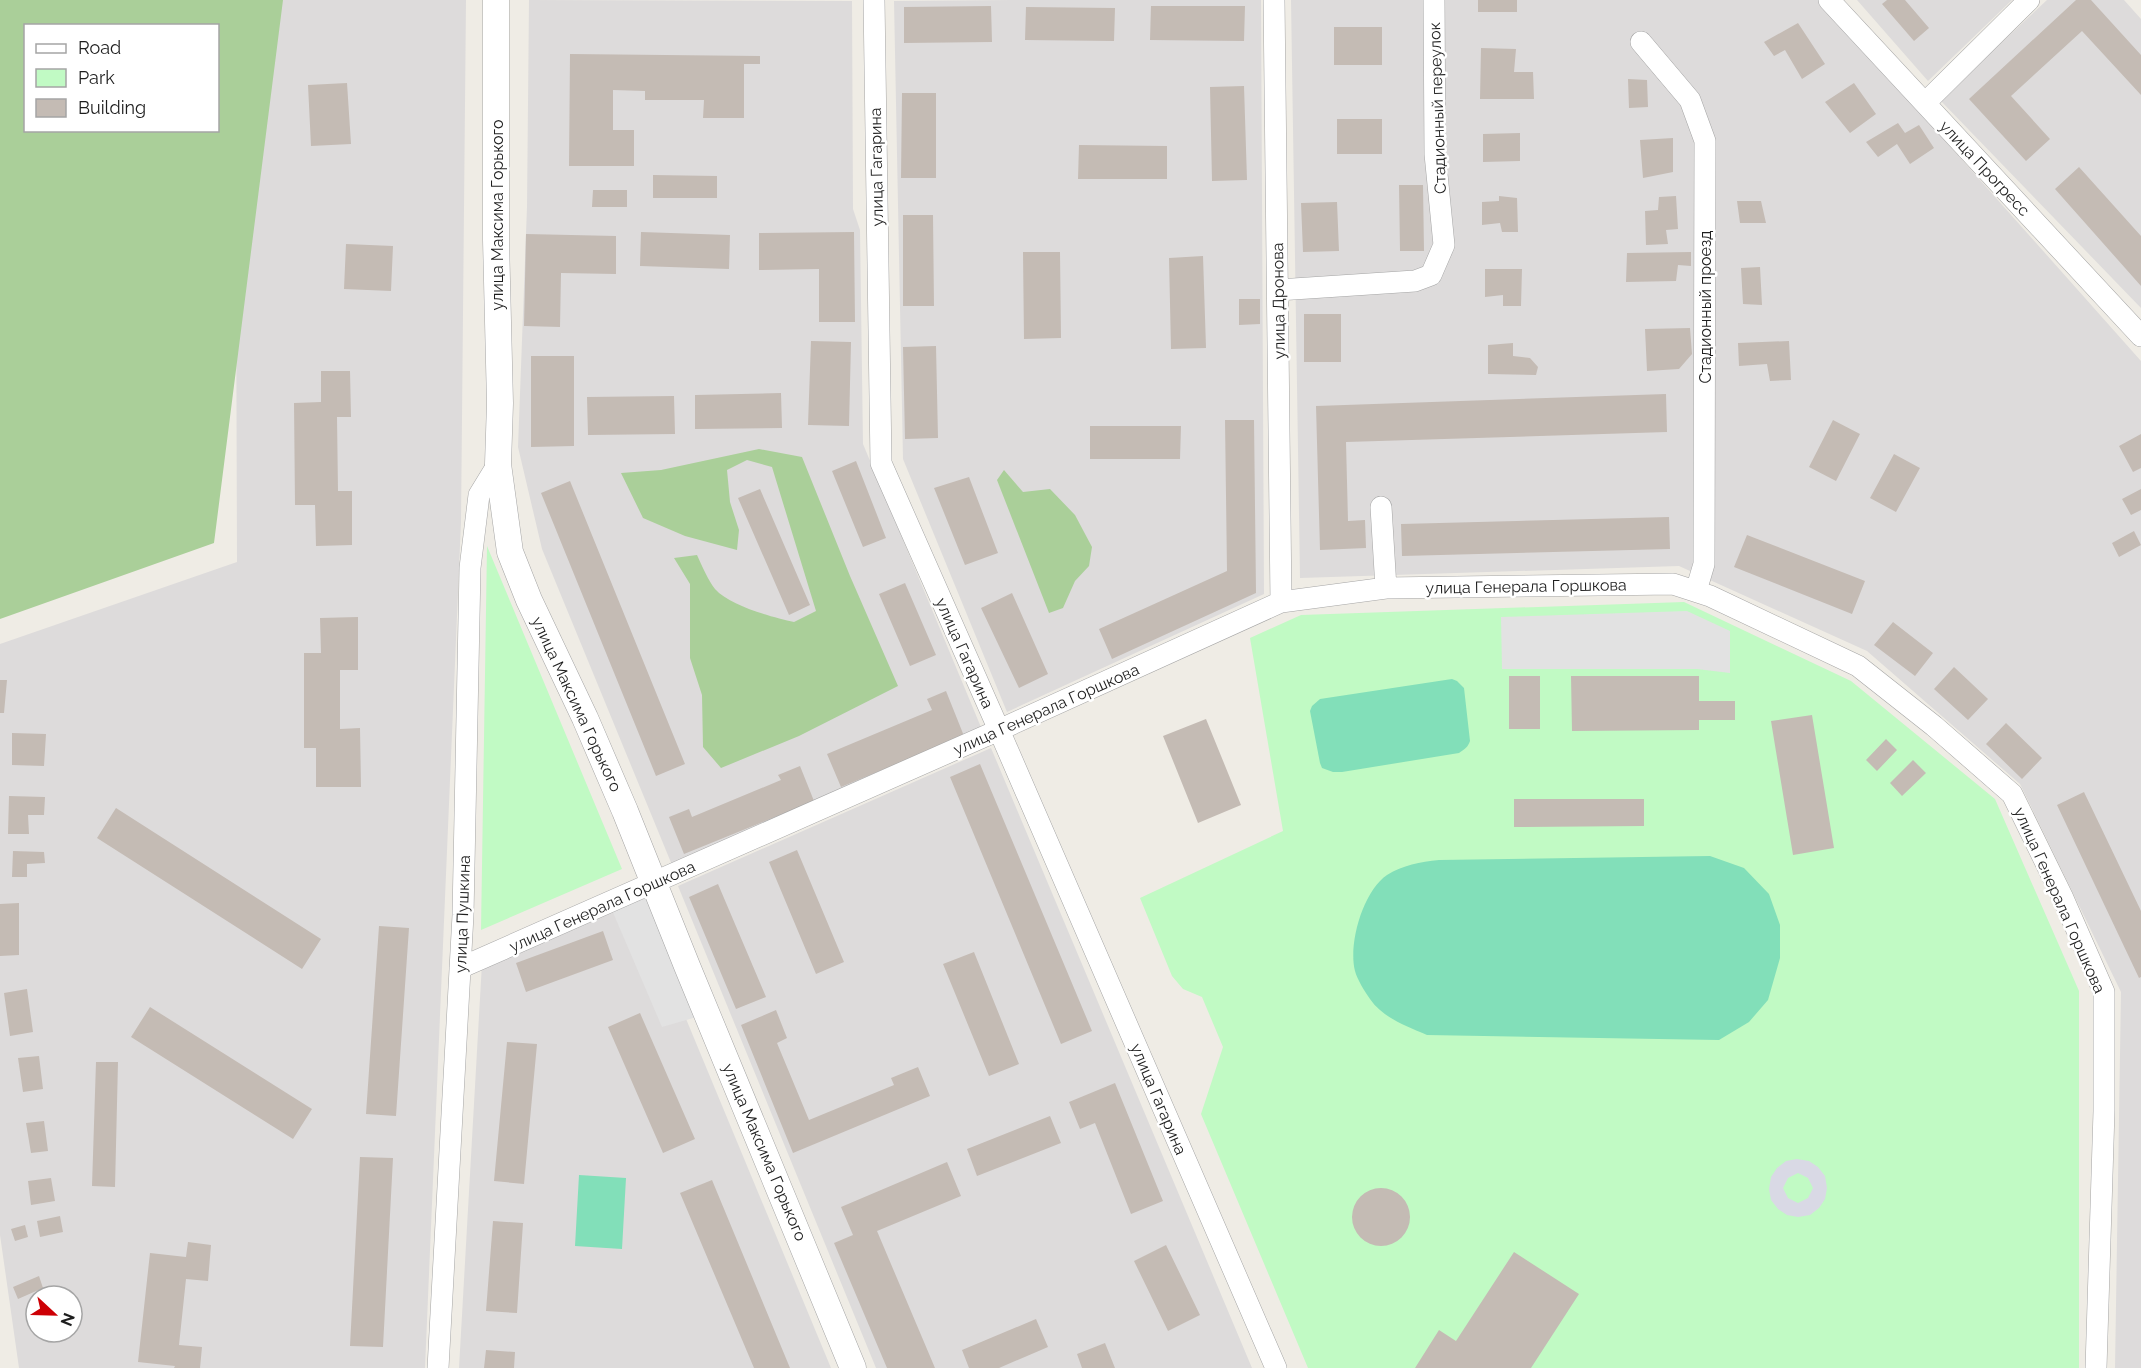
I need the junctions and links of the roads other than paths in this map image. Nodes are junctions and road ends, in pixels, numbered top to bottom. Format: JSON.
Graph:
{"nodes":[{"id":1,"x":496,"y":0,"type":"edge"},
{"id":2,"x":874,"y":0,"type":"edge"},
{"id":3,"x":1274,"y":0,"type":"edge"},
{"id":4,"x":1434,"y":0,"type":"edge"},
{"id":5,"x":1829,"y":0,"type":"edge"},
{"id":6,"x":2029,"y":0,"type":"edge"},
{"id":7,"x":1641,"y":42,"type":"dead end"},
{"id":8,"x":1925,"y":103,"type":"junction"},
{"id":9,"x":1278,"y":290,"type":"junction"},
{"id":10,"x":2141,"y":336,"type":"edge"},
{"id":11,"x":498,"y":465,"type":"junction"},
{"id":12,"x":1381,"y":507,"type":"dead end"},
{"id":13,"x":1386,"y":588,"type":"junction"},
{"id":14,"x":1696,"y":591,"type":"junction"},
{"id":15,"x":1281,"y":602,"type":"junction"},
{"id":16,"x":999,"y":730,"type":"junction"},
{"id":17,"x":654,"y":884,"type":"junction"},
{"id":18,"x":460,"y":968,"type":"junction"},
{"id":19,"x":438,"y":1368,"type":"edge"},
{"id":20,"x":853,"y":1368,"type":"edge"},
{"id":21,"x":1276,"y":1368,"type":"edge"},
{"id":22,"x":2096,"y":1368,"type":"edge"}],
"edges":[{"from":1,"to":11,"type":"street","name":"улица Максима Горького"},
{"from":2,"to":16,"type":"street","name":"улица Гагарина"},
{"from":3,"to":9,"type":"street","name":"улица Дронова"},
{"from":4,"to":9,"type":"street","name":"Стадионный переулок"},
{"from":5,"to":8,"type":"street","name":"улица Прогресс"},
{"from":6,"to":8,"type":"street"},
{"from":7,"to":14,"type":"street","name":"Стадионный проезд"},
{"from":8,"to":10,"type":"street","name":"улица Прогресс"},
{"from":9,"to":15,"type":"street","name":"улица Дронова"},
{"from":11,"to":17,"type":"street","name":"улица Максима Горького"},
{"from":11,"to":18,"type":"street","name":"улица Пушкина"},
{"from":12,"to":13,"type":"street"},
{"from":13,"to":14,"type":"street","name":"улица Генерала Горшкова"},
{"from":13,"to":15,"type":"street","name":"улица Генерала Горшкова"},
{"from":14,"to":22,"type":"street","name":"улица Генерала Горшкова"},
{"from":15,"to":16,"type":"street","name":"улица Генерала Горшкова"},
{"from":16,"to":17,"type":"street","name":"улица Генерала Горшкова"},
{"from":16,"to":21,"type":"street","name":"улица Гагарина"},
{"from":17,"to":18,"type":"street","name":"улица Генерала Горшкова"},
{"from":17,"to":20,"type":"street","name":"улица Максима Горького"},
{"from":18,"to":19,"type":"street","name":"улица Пушкина"}]}
